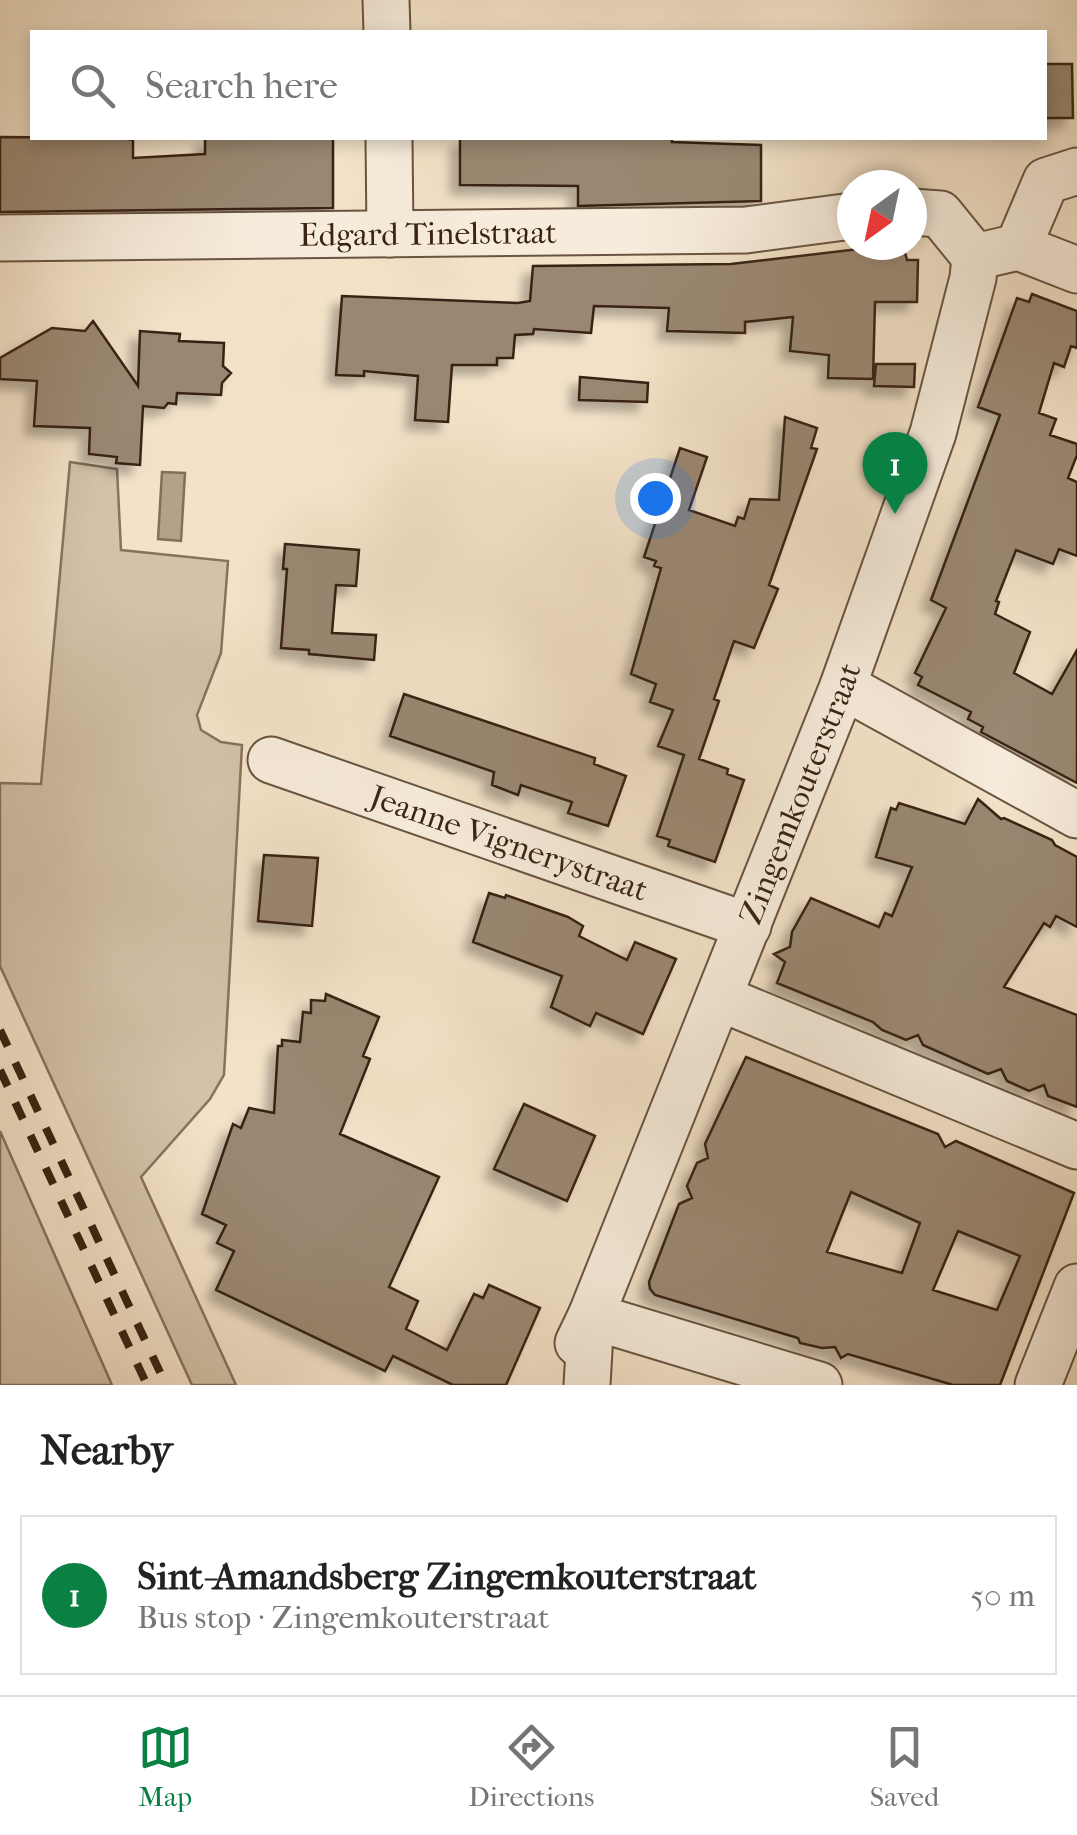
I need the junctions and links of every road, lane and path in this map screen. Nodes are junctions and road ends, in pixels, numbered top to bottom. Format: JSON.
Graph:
{"nodes":[{"id":1,"x":386,"y":0,"type":"edge"},
{"id":2,"x":387,"y":30,"type":"edge"},
{"id":3,"x":388,"y":140,"type":"edge"},
{"id":4,"x":1077,"y":171,"type":"edge"},
{"id":5,"x":927,"y":213,"type":"edge"},
{"id":6,"x":837,"y":218,"type":"edge"},
{"id":7,"x":390,"y":234,"type":"junction"},
{"id":8,"x":0,"y":238,"type":"edge"},
{"id":9,"x":996,"y":252,"type":"junction"},
{"id":10,"x":1077,"y":270,"type":"edge"},
{"id":11,"x":843,"y":686,"type":"junction"},
{"id":12,"x":271,"y":760,"type":"dead end"},
{"id":13,"x":1077,"y":815,"type":"edge"},
{"id":14,"x":748,"y":926,"type":"junction"},
{"id":15,"x":720,"y":998,"type":"junction"},
{"id":16,"x":1077,"y":1146,"type":"edge"},
{"id":17,"x":1077,"y":1288,"type":"edge"},
{"id":18,"x":591,"y":1316,"type":"junction"},
{"id":19,"x":556,"y":1385,"type":"edge"},
{"id":20,"x":587,"y":1385,"type":"edge"},
{"id":21,"x":819,"y":1385,"type":"edge"},
{"id":22,"x":1038,"y":1385,"type":"edge"}],
"edges":[{"from":1,"to":2,"type":"street"},
{"from":3,"to":7,"type":"street"},
{"from":4,"to":9,"type":"street","name":"Zingemkouterstraat"},
{"from":5,"to":9,"type":"street"},
{"from":6,"to":7,"type":"street","name":"Edgard Tinelstraat"},
{"from":7,"to":8,"type":"street","name":"Edgard Tinelstraat"},
{"from":9,"to":10,"type":"street"},
{"from":9,"to":11,"type":"street","name":"Zingemkouterstraat"},
{"from":11,"to":13,"type":"street"},
{"from":11,"to":14,"type":"street","name":"Zingemkouterstraat"},
{"from":12,"to":14,"type":"street","name":"Jeanne Vignerystraat"},
{"from":14,"to":15,"type":"street","name":"Zingemkouterstraat"},
{"from":15,"to":16,"type":"street"},
{"from":15,"to":18,"type":"street","name":"Zingemkouterstraat"},
{"from":17,"to":22,"type":"street"},
{"from":18,"to":19,"type":"street","name":"Zingemkouterstraat"},
{"from":18,"to":20,"type":"street","name":"Zingemkouterstraat"},
{"from":18,"to":21,"type":"street"}]}
